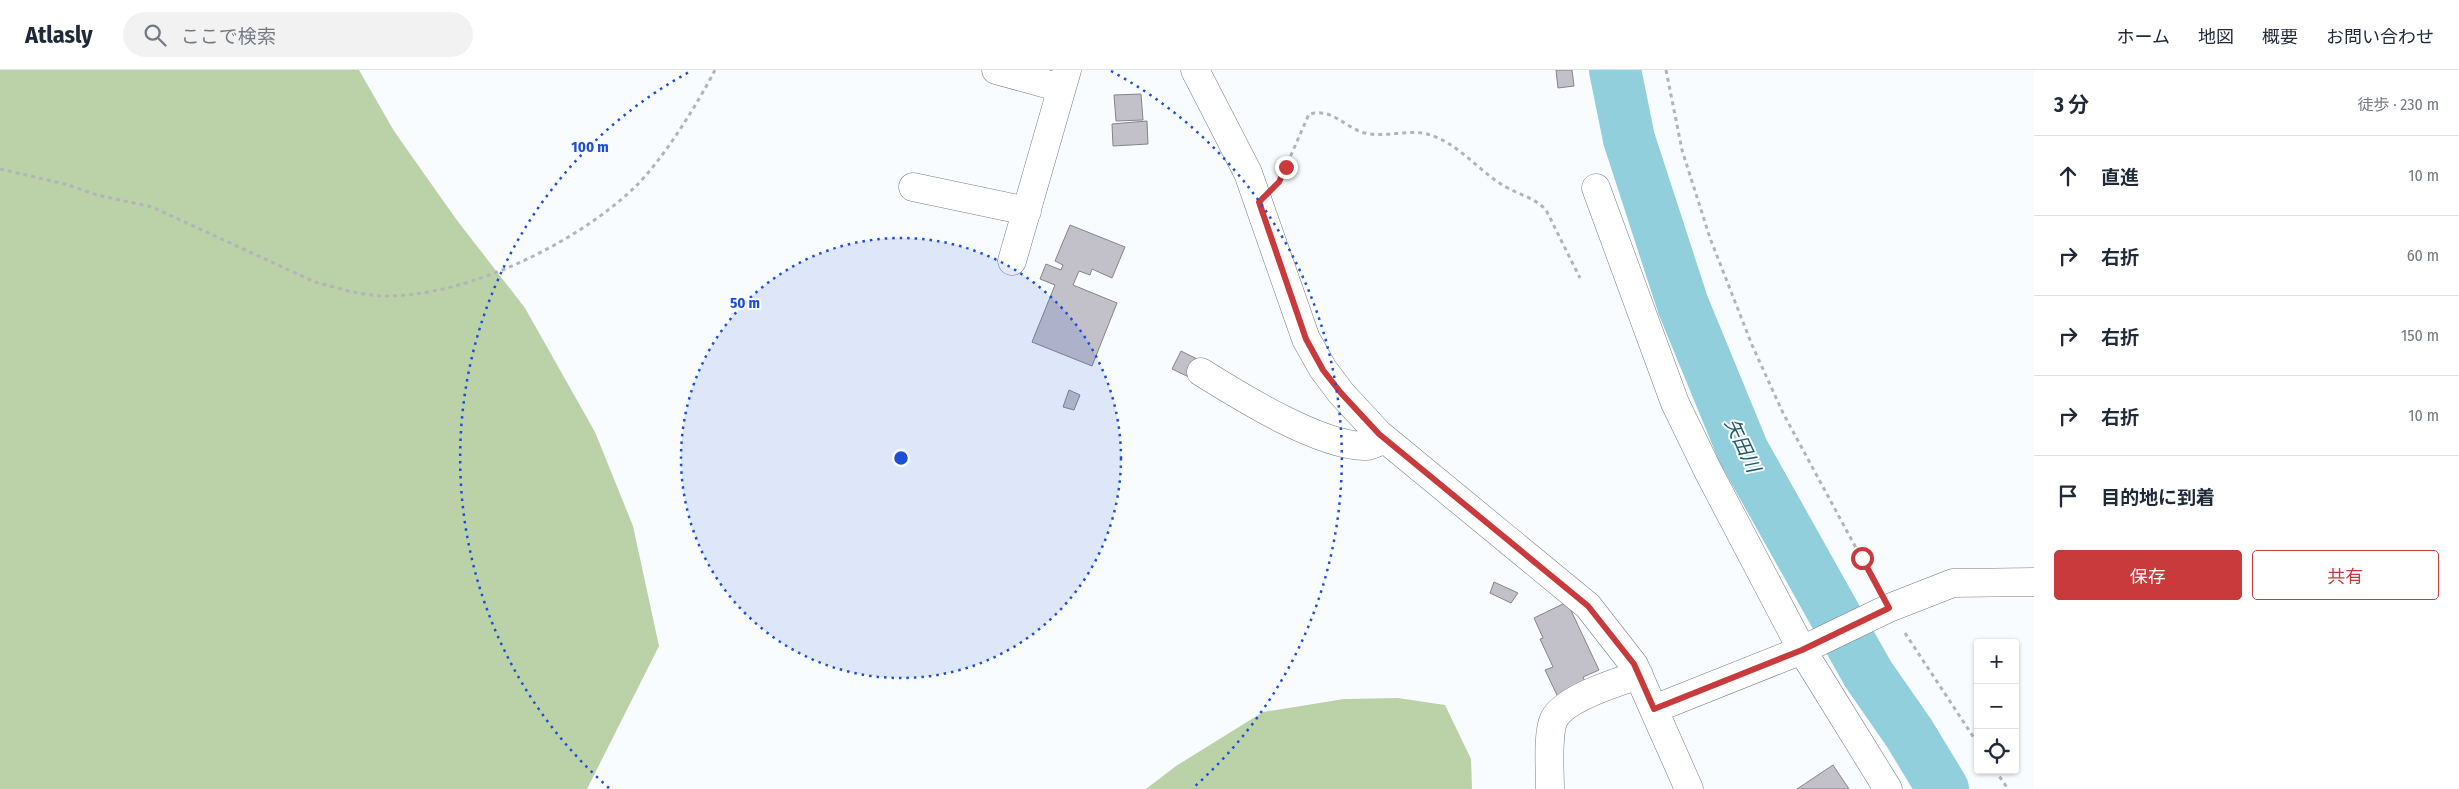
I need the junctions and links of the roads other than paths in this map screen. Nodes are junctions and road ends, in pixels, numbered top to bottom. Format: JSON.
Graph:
{"nodes":[{"id":1,"x":996,"y":70,"type":"edge"},
{"id":2,"x":1195,"y":70,"type":"edge"},
{"id":3,"x":1064,"y":79,"type":"edge"},
{"id":4,"x":912,"y":187,"type":"dead end"},
{"id":5,"x":1596,"y":188,"type":"dead end"},
{"id":6,"x":1027,"y":211,"type":"junction"},
{"id":7,"x":1012,"y":261,"type":"dead end"},
{"id":8,"x":1201,"y":372,"type":"dead end"},
{"id":9,"x":1385,"y":439,"type":"junction"},
{"id":10,"x":2034,"y":582,"type":"edge"},
{"id":11,"x":1802,"y":650,"type":"junction"},
{"id":12,"x":1639,"y":675,"type":"junction"},
{"id":13,"x":1654,"y":709,"type":"junction"},
{"id":14,"x":1550,"y":789,"type":"edge"},
{"id":15,"x":1689,"y":789,"type":"edge"},
{"id":16,"x":1888,"y":789,"type":"edge"}],
"edges":[{"from":1,"to":3,"type":"street"},
{"from":2,"to":9,"type":"street"},
{"from":3,"to":6,"type":"street"},
{"from":4,"to":6,"type":"street"},
{"from":5,"to":11,"type":"street"},
{"from":6,"to":7,"type":"street"},
{"from":8,"to":9,"type":"street"},
{"from":9,"to":12,"type":"street"},
{"from":10,"to":11,"type":"street"},
{"from":11,"to":13,"type":"street"},
{"from":11,"to":16,"type":"street"},
{"from":12,"to":13,"type":"street"},
{"from":12,"to":14,"type":"street"},
{"from":13,"to":15,"type":"street"}]}
